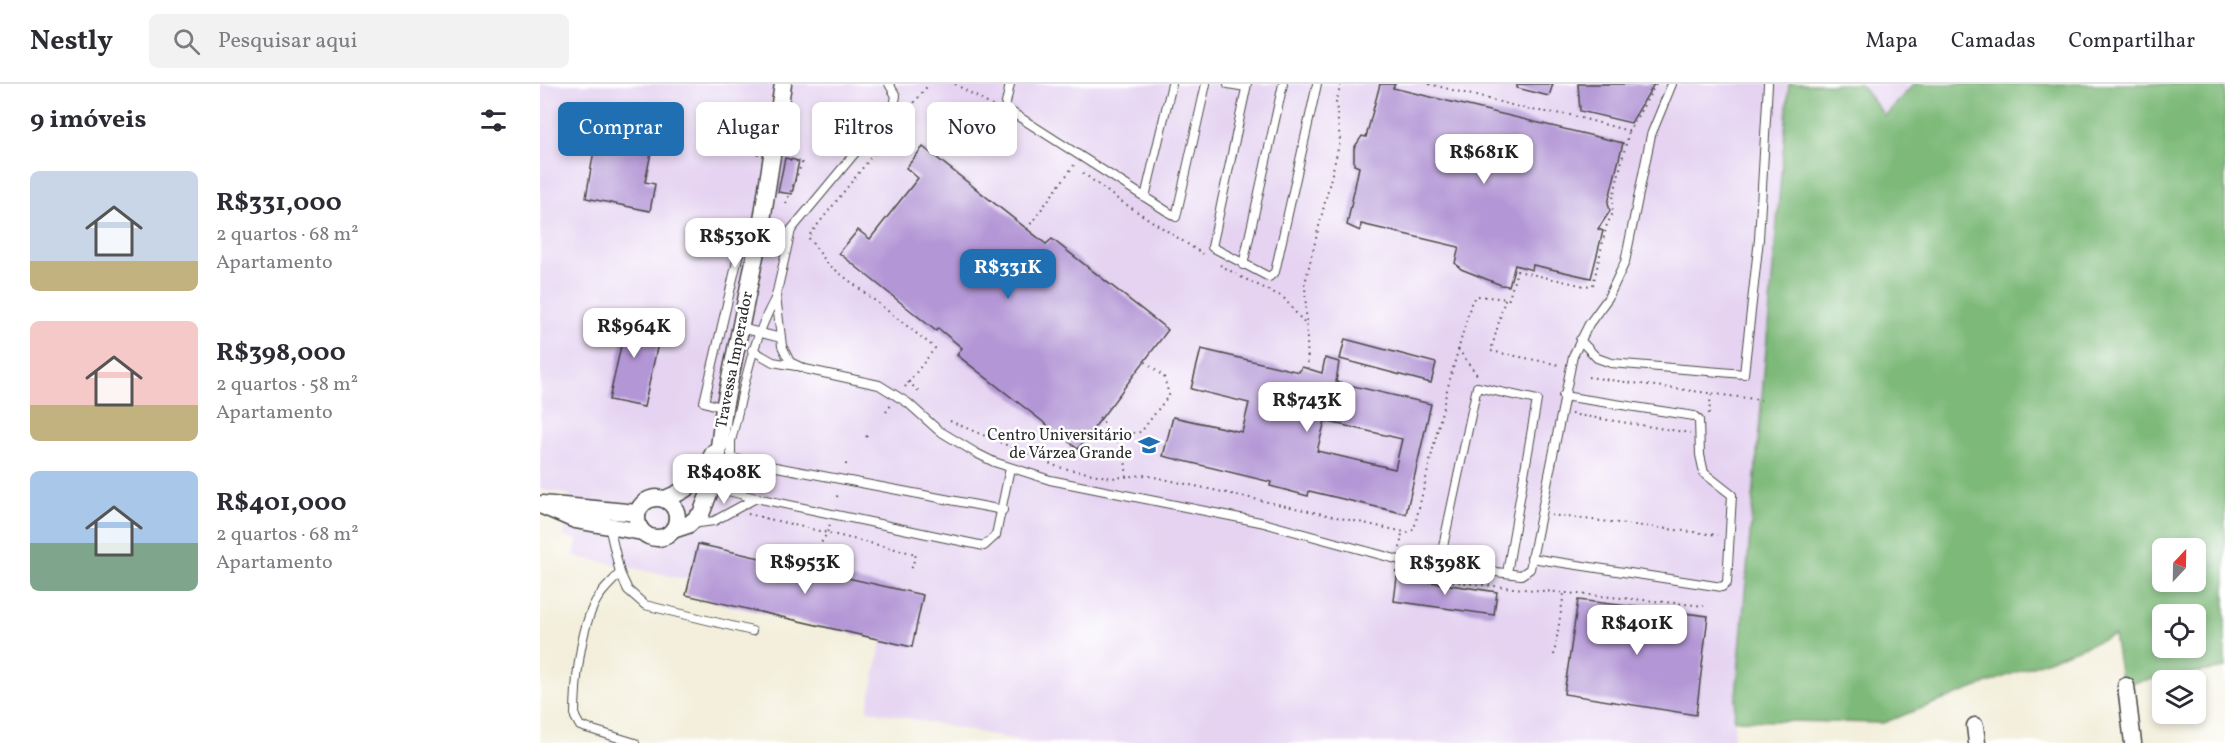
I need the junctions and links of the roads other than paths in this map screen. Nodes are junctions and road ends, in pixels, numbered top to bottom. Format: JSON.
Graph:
{"nodes":[{"id":1,"x":783,"y":84,"type":"edge"},
{"id":2,"x":790,"y":84,"type":"edge"},
{"id":3,"x":889,"y":84,"type":"edge"},
{"id":4,"x":1010,"y":84,"type":"edge"},
{"id":5,"x":1172,"y":84,"type":"edge"},
{"id":6,"x":1206,"y":84,"type":"edge"},
{"id":7,"x":1228,"y":84,"type":"edge"},
{"id":8,"x":1283,"y":84,"type":"edge"},
{"id":9,"x":1317,"y":84,"type":"edge"},
{"id":10,"x":1672,"y":84,"type":"edge"},
{"id":11,"x":1768,"y":84,"type":"edge"},
{"id":12,"x":1247,"y":86,"type":"edge"},
{"id":13,"x":782,"y":102,"type":"joint"},
{"id":14,"x":773,"y":156,"type":"edge"},
{"id":15,"x":1145,"y":197,"type":"junction"},
{"id":16,"x":761,"y":227,"type":"junction"},
{"id":17,"x":1243,"y":265,"type":"junction"},
{"id":18,"x":776,"y":296,"type":"junction"},
{"id":19,"x":741,"y":328,"type":"junction"},
{"id":20,"x":757,"y":333,"type":"junction"},
{"id":21,"x":781,"y":338,"type":"junction"},
{"id":22,"x":1580,"y":340,"type":"junction"},
{"id":23,"x":752,"y":351,"type":"junction"},
{"id":24,"x":796,"y":366,"type":"junction"},
{"id":25,"x":1563,"y":396,"type":"junction"},
{"id":26,"x":724,"y":408,"type":"junction"},
{"id":27,"x":719,"y":441,"type":"junction"},
{"id":28,"x":1010,"y":468,"type":"junction"},
{"id":29,"x":728,"y":491,"type":"dead end"},
{"id":30,"x":756,"y":498,"type":"junction"},
{"id":31,"x":665,"y":499,"type":"junction"},
{"id":32,"x":540,"y":505,"type":"edge"},
{"id":33,"x":1003,"y":510,"type":"junction"},
{"id":34,"x":637,"y":513,"type":"junction"},
{"id":35,"x":609,"y":526,"type":"junction"},
{"id":36,"x":677,"y":532,"type":"junction"},
{"id":37,"x":646,"y":538,"type":"junction"},
{"id":38,"x":1532,"y":558,"type":"junction"},
{"id":39,"x":1439,"y":565,"type":"junction"},
{"id":40,"x":620,"y":573,"type":"junction"},
{"id":41,"x":1507,"y":573,"type":"junction"},
{"id":42,"x":752,"y":630,"type":"dead end"},
{"id":43,"x":2126,"y":686,"type":"dead end"},
{"id":44,"x":1975,"y":726,"type":"dead end"},
{"id":45,"x":635,"y":743,"type":"edge"},
{"id":46,"x":1977,"y":743,"type":"edge"},
{"id":47,"x":2133,"y":743,"type":"edge"}],
"edges":[{"from":1,"to":13,"type":"street","name":"Travessa Imperador"},
{"from":2,"to":13,"type":"street","name":"Travessa Imperador"},
{"from":3,"to":18,"type":"lane"},
{"from":4,"to":15,"type":"lane"},
{"from":5,"to":15,"type":"lane"},
{"from":6,"to":15,"type":"lane"},
{"from":7,"to":12,"type":"lane"},
{"from":8,"to":17,"type":"lane"},
{"from":9,"to":17,"type":"lane"},
{"from":10,"to":22,"type":"lane"},
{"from":11,"to":22,"type":"lane"},
{"from":12,"to":17,"type":"lane"},
{"from":14,"to":16,"type":"street","name":"Travessa Imperador"},
{"from":16,"to":19,"type":"street","name":"Travessa Imperador"},
{"from":16,"to":26,"type":"lane"},
{"from":18,"to":20,"type":"lane"},
{"from":18,"to":21,"type":"lane"},
{"from":19,"to":20,"type":"lane"},
{"from":19,"to":26,"type":"street","name":"Travessa Imperador"},
{"from":20,"to":21,"type":"lane"},
{"from":20,"to":23,"type":"lane"},
{"from":21,"to":24,"type":"lane"},
{"from":22,"to":25,"type":"lane"},
{"from":23,"to":24,"type":"lane"},
{"from":23,"to":33,"type":"lane"},
{"from":24,"to":28,"type":"lane"},
{"from":25,"to":38,"type":"lane"},
{"from":25,"to":38,"type":"lane"},
{"from":26,"to":27,"type":"street","name":"Travessa Imperador"},
{"from":27,"to":31,"type":"street","name":"Travessa Imperador"},
{"from":27,"to":36,"type":"street","name":"Travessa Imperador"},
{"from":28,"to":33,"type":"lane"},
{"from":28,"to":39,"type":"lane"},
{"from":29,"to":30,"type":"lane"},
{"from":30,"to":33,"type":"lane"},
{"from":30,"to":36,"type":"lane"},
{"from":31,"to":34,"type":"street","name":"Travessa Imperador"},
{"from":31,"to":36,"type":"street"},
{"from":32,"to":34,"type":"street"},
{"from":32,"to":35,"type":"street"},
{"from":34,"to":37,"type":"street"},
{"from":35,"to":37,"type":"street"},
{"from":35,"to":40,"type":"lane"},
{"from":36,"to":37,"type":"street"},
{"from":38,"to":41,"type":"lane"},
{"from":39,"to":41,"type":"lane"},
{"from":39,"to":41,"type":"lane"},
{"from":40,"to":42,"type":"lane"},
{"from":40,"to":45,"type":"lane"},
{"from":43,"to":47,"type":"street"},
{"from":44,"to":46,"type":"street"}]}
